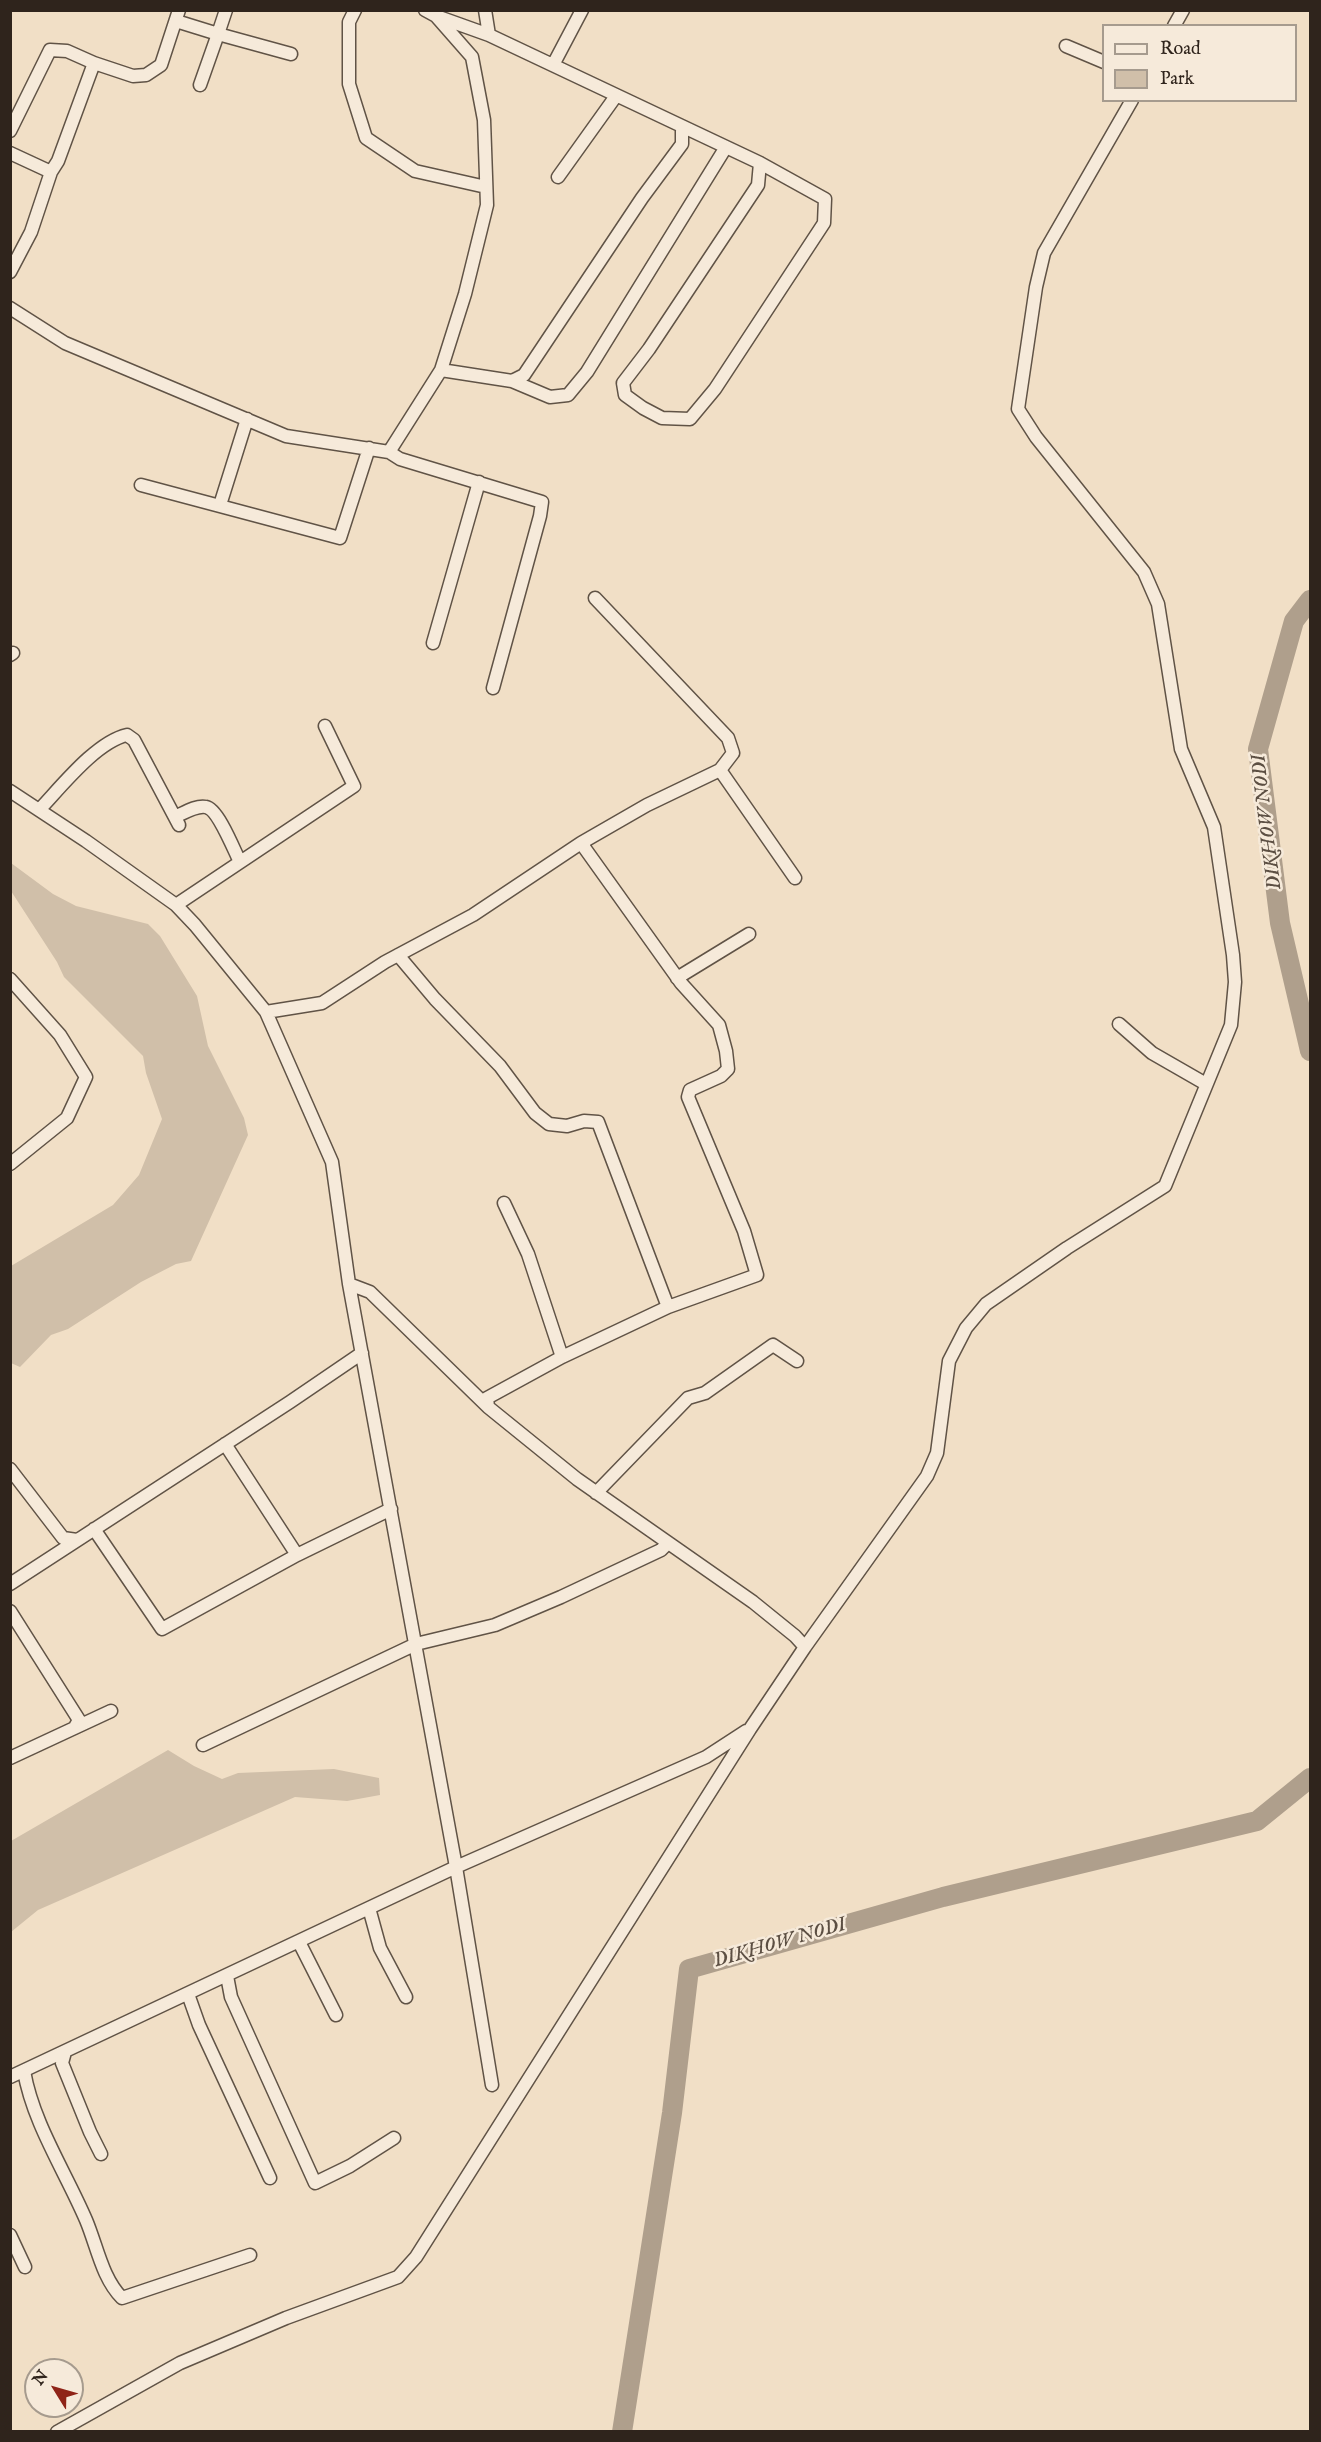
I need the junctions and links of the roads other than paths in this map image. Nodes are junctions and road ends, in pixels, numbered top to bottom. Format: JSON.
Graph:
{"nodes":[{"id":1,"x":226,"y":10,"type":"edge"},
{"id":2,"x":355,"y":10,"type":"edge"},
{"id":3,"x":485,"y":10,"type":"edge"},
{"id":4,"x":582,"y":10,"type":"edge"},
{"id":5,"x":1183,"y":10,"type":"edge"},
{"id":6,"x":430,"y":13,"type":"edge"},
{"id":7,"x":178,"y":16,"type":"edge"},
{"id":8,"x":1175,"y":24,"type":"edge"},
{"id":9,"x":218,"y":34,"type":"junction"},
{"id":10,"x":489,"y":35,"type":"junction"},
{"id":11,"x":1066,"y":46,"type":"dead end"},
{"id":12,"x":291,"y":54,"type":"dead end"},
{"id":13,"x":1102,"y":61,"type":"edge"},
{"id":14,"x":94,"y":63,"type":"junction"},
{"id":15,"x":553,"y":65,"type":"junction"},
{"id":16,"x":200,"y":85,"type":"dead end"},
{"id":17,"x":616,"y":96,"type":"junction"},
{"id":18,"x":1131,"y":102,"type":"edge"},
{"id":19,"x":682,"y":127,"type":"junction"},
{"id":20,"x":10,"y":131,"type":"edge"},
{"id":21,"x":726,"y":147,"type":"junction"},
{"id":22,"x":10,"y":153,"type":"edge"},
{"id":23,"x":760,"y":163,"type":"junction"},
{"id":24,"x":51,"y":172,"type":"junction"},
{"id":25,"x":558,"y":177,"type":"dead end"},
{"id":26,"x":486,"y":187,"type":"junction"},
{"id":27,"x":10,"y":272,"type":"edge"},
{"id":28,"x":10,"y":308,"type":"edge"},
{"id":29,"x":441,"y":370,"type":"junction"},
{"id":30,"x":512,"y":381,"type":"junction"},
{"id":31,"x":247,"y":419,"type":"junction"},
{"id":32,"x":369,"y":448,"type":"junction"},
{"id":33,"x":389,"y":452,"type":"junction"},
{"id":34,"x":479,"y":482,"type":"junction"},
{"id":35,"x":141,"y":485,"type":"dead end"},
{"id":36,"x":220,"y":505,"type":"junction"},
{"id":37,"x":595,"y":598,"type":"dead end"},
{"id":38,"x":433,"y":643,"type":"dead end"},
{"id":39,"x":493,"y":688,"type":"dead end"},
{"id":40,"x":325,"y":726,"type":"dead end"},
{"id":41,"x":720,"y":770,"type":"junction"},
{"id":42,"x":10,"y":791,"type":"edge"},
{"id":43,"x":39,"y":810,"type":"junction"},
{"id":44,"x":581,"y":843,"type":"junction"},
{"id":45,"x":240,"y":862,"type":"junction"},
{"id":46,"x":795,"y":878,"type":"dead end"},
{"id":47,"x":176,"y":905,"type":"junction"},
{"id":48,"x":749,"y":934,"type":"dead end"},
{"id":49,"x":398,"y":955,"type":"junction"},
{"id":50,"x":677,"y":978,"type":"junction"},
{"id":51,"x":10,"y":979,"type":"edge"},
{"id":52,"x":266,"y":1012,"type":"junction"},
{"id":53,"x":1119,"y":1024,"type":"dead end"},
{"id":54,"x":1206,"y":1083,"type":"junction"},
{"id":55,"x":10,"y":1164,"type":"edge"},
{"id":56,"x":504,"y":1203,"type":"dead end"},
{"id":57,"x":349,"y":1284,"type":"junction"},
{"id":58,"x":668,"y":1307,"type":"junction"},
{"id":59,"x":362,"y":1353,"type":"junction"},
{"id":60,"x":562,"y":1357,"type":"junction"},
{"id":61,"x":797,"y":1361,"type":"dead end"},
{"id":62,"x":488,"y":1407,"type":"junction"},
{"id":63,"x":225,"y":1444,"type":"junction"},
{"id":64,"x":10,"y":1469,"type":"edge"},
{"id":65,"x":596,"y":1493,"type":"junction"},
{"id":66,"x":391,"y":1509,"type":"junction"},
{"id":67,"x":94,"y":1529,"type":"junction"},
{"id":68,"x":77,"y":1540,"type":"junction"},
{"id":69,"x":667,"y":1544,"type":"junction"},
{"id":70,"x":297,"y":1556,"type":"junction"},
{"id":71,"x":10,"y":1584,"type":"edge"},
{"id":72,"x":10,"y":1611,"type":"edge"},
{"id":73,"x":416,"y":1644,"type":"junction"},
{"id":74,"x":805,"y":1647,"type":"junction"},
{"id":75,"x":111,"y":1711,"type":"dead end"},
{"id":76,"x":75,"y":1727,"type":"junction"},
{"id":77,"x":750,"y":1729,"type":"junction"},
{"id":78,"x":203,"y":1746,"type":"dead end"},
{"id":79,"x":10,"y":1758,"type":"edge"},
{"id":80,"x":456,"y":1867,"type":"junction"},
{"id":81,"x":369,"y":1908,"type":"junction"},
{"id":82,"x":299,"y":1942,"type":"junction"},
{"id":83,"x":227,"y":1976,"type":"junction"},
{"id":84,"x":188,"y":1994,"type":"junction"},
{"id":85,"x":406,"y":1997,"type":"dead end"},
{"id":86,"x":336,"y":2015,"type":"dead end"},
{"id":87,"x":65,"y":2052,"type":"junction"},
{"id":88,"x":24,"y":2071,"type":"junction"},
{"id":89,"x":10,"y":2077,"type":"edge"},
{"id":90,"x":492,"y":2085,"type":"dead end"},
{"id":91,"x":394,"y":2138,"type":"dead end"},
{"id":92,"x":101,"y":2154,"type":"dead end"},
{"id":93,"x":270,"y":2178,"type":"dead end"},
{"id":94,"x":10,"y":2235,"type":"edge"},
{"id":95,"x":250,"y":2254,"type":"dead end"},
{"id":96,"x":25,"y":2266,"type":"dead end"},
{"id":97,"x":57,"y":2432,"type":"edge"}],
"edges":[{"from":1,"to":9,"type":"street"},
{"from":2,"to":26,"type":"street"},
{"from":3,"to":10,"type":"street"},
{"from":4,"to":15,"type":"street"},
{"from":5,"to":8,"type":"street"},
{"from":6,"to":10,"type":"street"},
{"from":6,"to":26,"type":"street"},
{"from":7,"to":9,"type":"street"},
{"from":7,"to":14,"type":"street"},
{"from":9,"to":12,"type":"street"},
{"from":9,"to":16,"type":"street"},
{"from":10,"to":15,"type":"street"},
{"from":11,"to":13,"type":"street"},
{"from":14,"to":20,"type":"street"},
{"from":14,"to":24,"type":"street"},
{"from":15,"to":17,"type":"street"},
{"from":17,"to":19,"type":"street"},
{"from":17,"to":25,"type":"street"},
{"from":18,"to":54,"type":"street"},
{"from":19,"to":21,"type":"street"},
{"from":19,"to":30,"type":"street"},
{"from":21,"to":23,"type":"street"},
{"from":21,"to":30,"type":"street"},
{"from":22,"to":24,"type":"street"},
{"from":23,"to":23,"type":"street"},
{"from":24,"to":27,"type":"street"},
{"from":26,"to":29,"type":"street"},
{"from":28,"to":31,"type":"street"},
{"from":29,"to":30,"type":"street"},
{"from":29,"to":33,"type":"street"},
{"from":31,"to":32,"type":"street"},
{"from":31,"to":36,"type":"street"},
{"from":32,"to":33,"type":"street"},
{"from":32,"to":36,"type":"street"},
{"from":33,"to":34,"type":"street"},
{"from":34,"to":38,"type":"street"},
{"from":34,"to":39,"type":"street"},
{"from":35,"to":36,"type":"street"},
{"from":37,"to":41,"type":"street"},
{"from":40,"to":45,"type":"street"},
{"from":41,"to":44,"type":"street"},
{"from":41,"to":46,"type":"street"},
{"from":42,"to":43,"type":"street"},
{"from":43,"to":45,"type":"street"},
{"from":43,"to":47,"type":"street"},
{"from":44,"to":49,"type":"street"},
{"from":44,"to":50,"type":"street"},
{"from":45,"to":47,"type":"street"},
{"from":47,"to":52,"type":"street"},
{"from":48,"to":50,"type":"street"},
{"from":49,"to":52,"type":"street"},
{"from":49,"to":58,"type":"street"},
{"from":50,"to":58,"type":"street"},
{"from":51,"to":55,"type":"street"},
{"from":52,"to":57,"type":"street"},
{"from":53,"to":54,"type":"street"},
{"from":54,"to":74,"type":"street"},
{"from":56,"to":60,"type":"street"},
{"from":57,"to":59,"type":"street"},
{"from":57,"to":62,"type":"street"},
{"from":58,"to":60,"type":"street"},
{"from":59,"to":63,"type":"street"},
{"from":59,"to":66,"type":"street"},
{"from":60,"to":62,"type":"street"},
{"from":61,"to":65,"type":"street"},
{"from":62,"to":65,"type":"street"},
{"from":63,"to":67,"type":"street"},
{"from":63,"to":70,"type":"street"},
{"from":64,"to":68,"type":"street"},
{"from":65,"to":69,"type":"street"},
{"from":66,"to":70,"type":"street"},
{"from":66,"to":73,"type":"street"},
{"from":67,"to":68,"type":"street"},
{"from":67,"to":70,"type":"street"},
{"from":68,"to":71,"type":"street"},
{"from":69,"to":73,"type":"street"},
{"from":69,"to":74,"type":"street"},
{"from":72,"to":76,"type":"street"},
{"from":73,"to":78,"type":"street"},
{"from":73,"to":80,"type":"street"},
{"from":74,"to":77,"type":"street"},
{"from":75,"to":76,"type":"street"},
{"from":76,"to":79,"type":"street"},
{"from":77,"to":80,"type":"street"},
{"from":77,"to":97,"type":"street"},
{"from":80,"to":81,"type":"street"},
{"from":80,"to":90,"type":"street"},
{"from":81,"to":82,"type":"street"},
{"from":81,"to":85,"type":"street"},
{"from":82,"to":83,"type":"street"},
{"from":82,"to":86,"type":"street"},
{"from":83,"to":84,"type":"street"},
{"from":83,"to":91,"type":"street"},
{"from":84,"to":87,"type":"street"},
{"from":84,"to":93,"type":"street"},
{"from":87,"to":88,"type":"street"},
{"from":87,"to":92,"type":"street"},
{"from":88,"to":89,"type":"street"},
{"from":88,"to":95,"type":"street"},
{"from":94,"to":96,"type":"street"}]}
